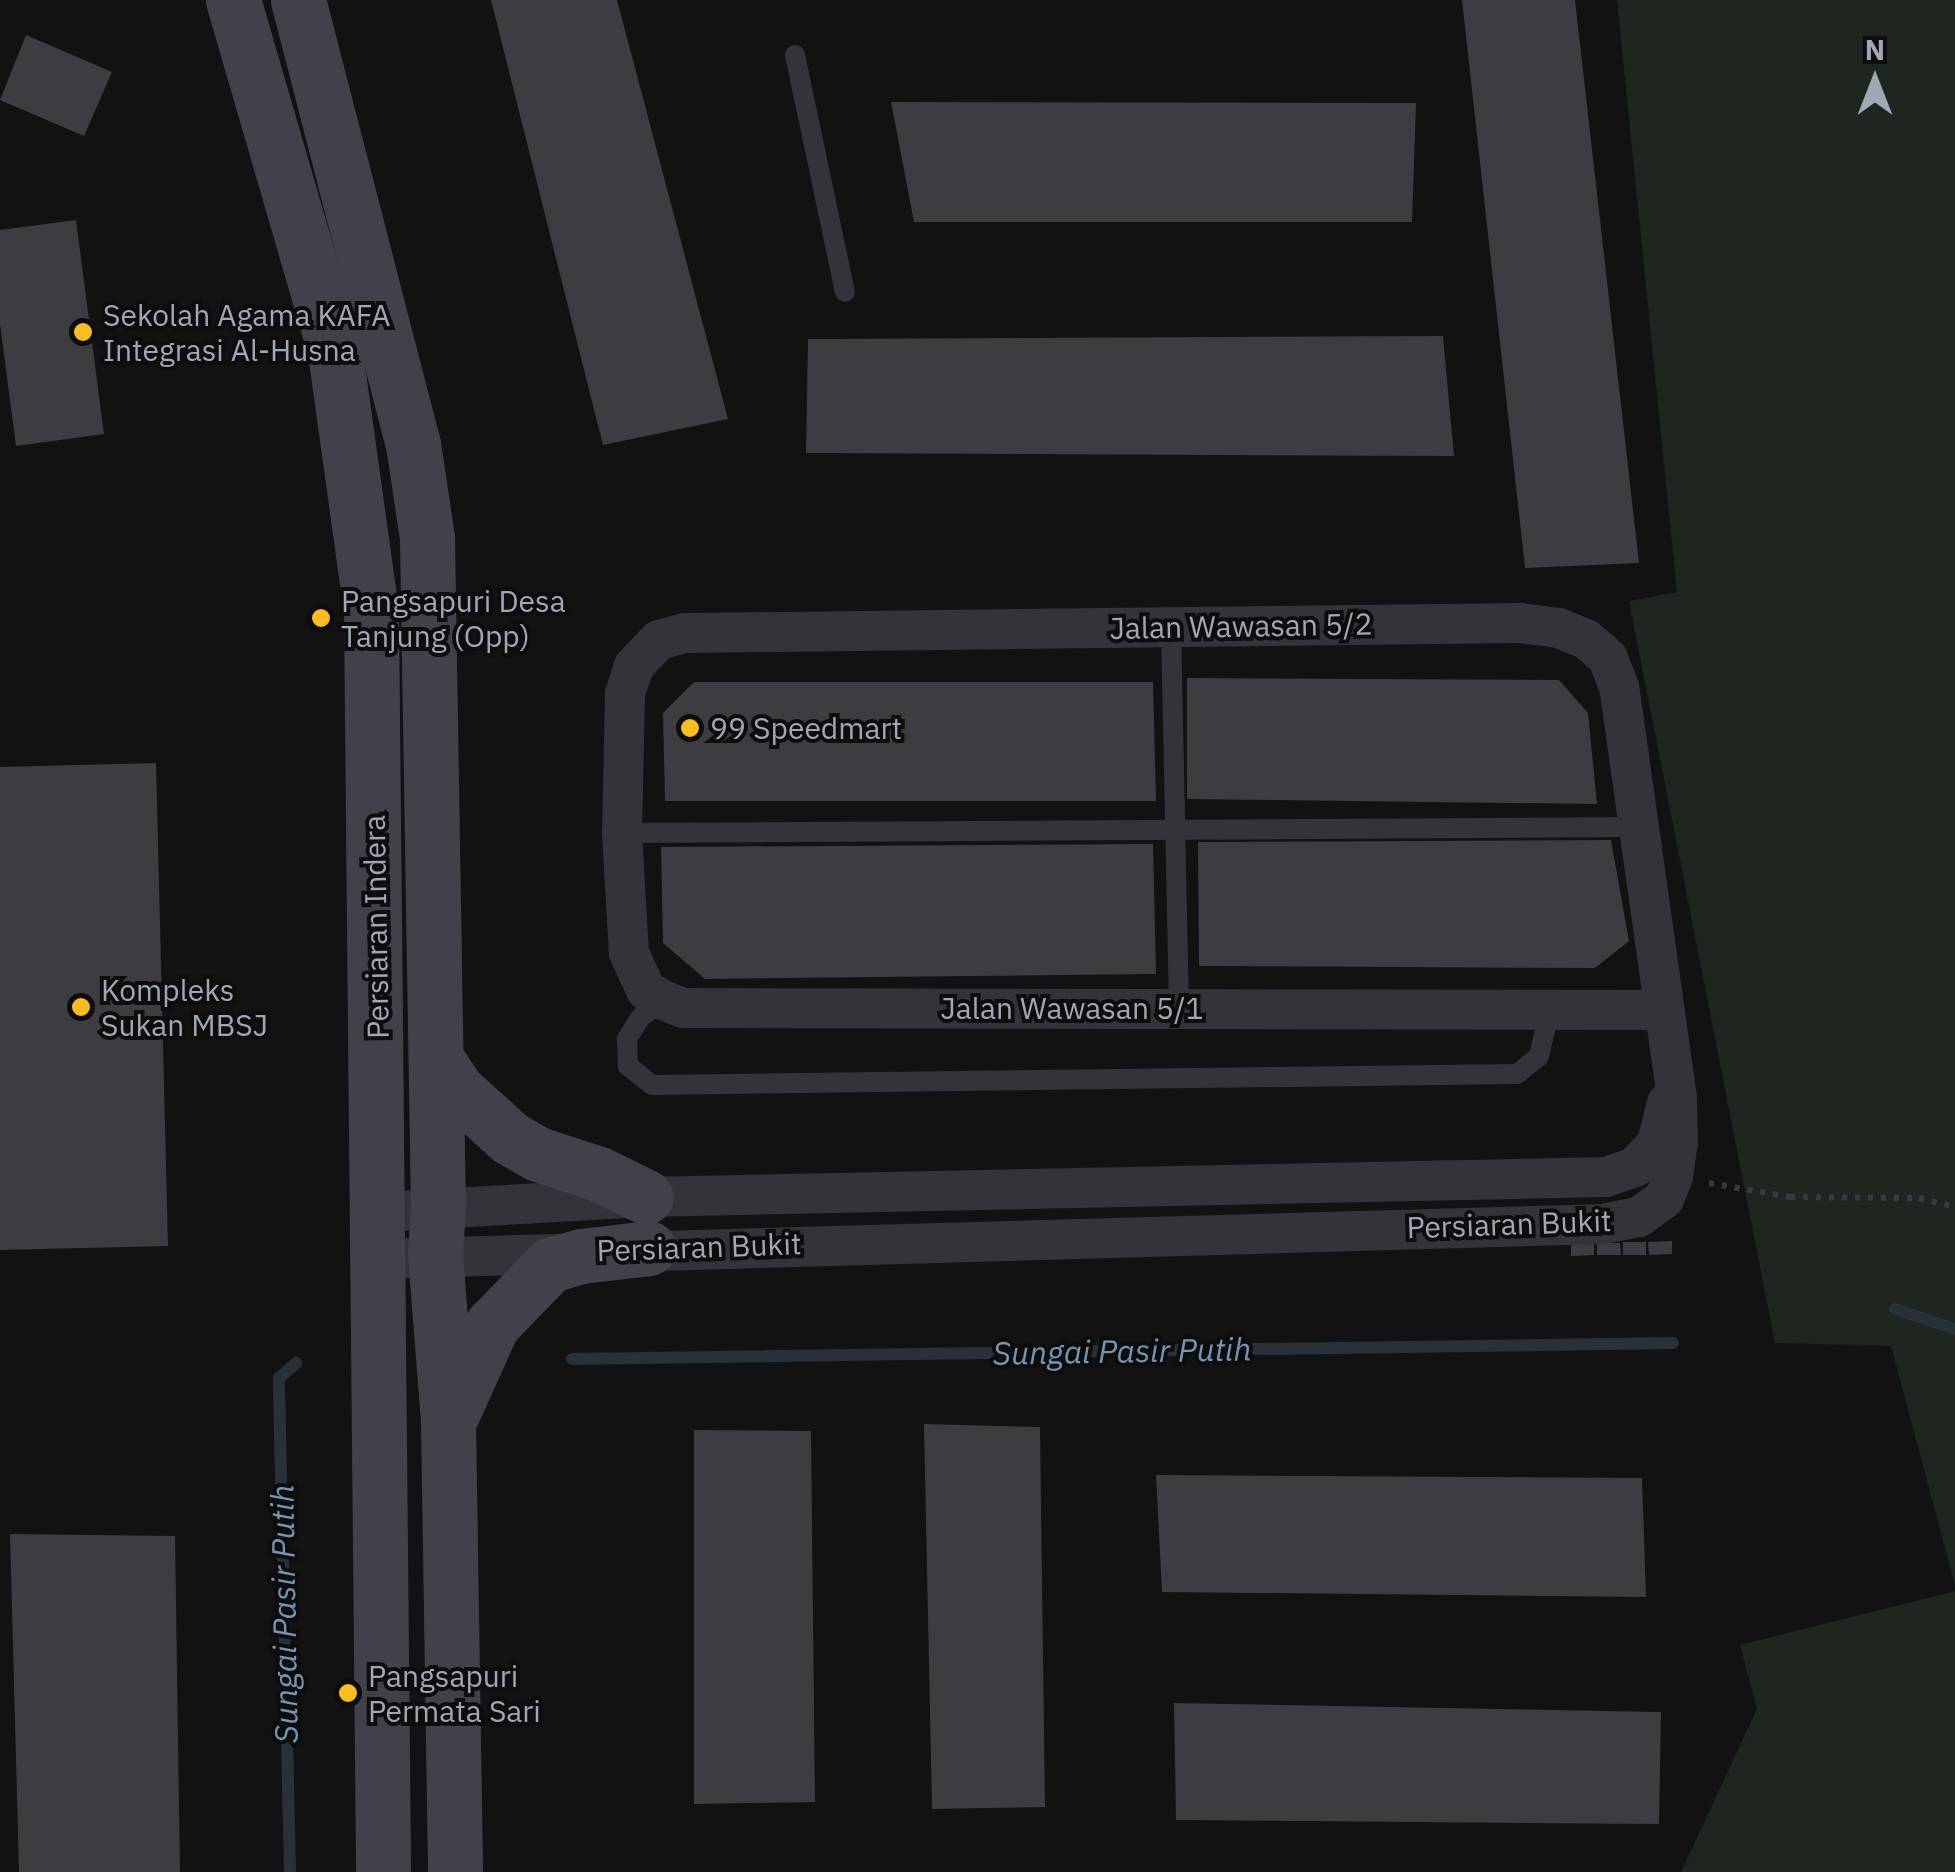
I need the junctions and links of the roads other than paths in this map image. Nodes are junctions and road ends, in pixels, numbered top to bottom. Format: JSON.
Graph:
{"nodes":[{"id":1,"x":233,"y":0,"type":"edge"},
{"id":2,"x":298,"y":0,"type":"edge"},
{"id":3,"x":795,"y":55,"type":"dead end"},
{"id":4,"x":844,"y":292,"type":"dead end"},
{"id":5,"x":1171,"y":626,"type":"junction"},
{"id":6,"x":1638,"y":827,"type":"junction"},
{"id":7,"x":1176,"y":831,"type":"junction"},
{"id":8,"x":622,"y":833,"type":"junction"},
{"id":9,"x":663,"y":1000,"type":"junction"},
{"id":10,"x":1179,"y":1008,"type":"junction"},
{"id":11,"x":1550,"y":1009,"type":"junction"},
{"id":12,"x":1663,"y":1010,"type":"junction"},
{"id":13,"x":436,"y":1058,"type":"junction"},
{"id":14,"x":1671,"y":1064,"type":"junction"},
{"id":15,"x":648,"y":1223,"type":"junction"},
{"id":16,"x":437,"y":1230,"type":"junction"},
{"id":17,"x":380,"y":1235,"type":"junction"},
{"id":18,"x":448,"y":1422,"type":"junction"},
{"id":19,"x":383,"y":1872,"type":"edge"},
{"id":20,"x":456,"y":1872,"type":"edge"}],
"edges":[{"from":1,"to":17,"type":"main road","name":"Persiaran Indera"},
{"from":2,"to":13,"type":"main road","name":"Persiaran Indera"},
{"from":3,"to":4,"type":"lane"},
{"from":5,"to":6,"type":"street","name":"Jalan Wawasan 5/2"},
{"from":5,"to":7,"type":"lane"},
{"from":5,"to":8,"type":"street","name":"Jalan Wawasan 5/2"},
{"from":6,"to":7,"type":"lane"},
{"from":6,"to":12,"type":"street","name":"Jalan Wawasan 5/2"},
{"from":7,"to":8,"type":"lane"},
{"from":7,"to":10,"type":"lane"},
{"from":8,"to":9,"type":"street"},
{"from":9,"to":10,"type":"street","name":"Jalan Wawasan 5/1"},
{"from":9,"to":11,"type":"lane"},
{"from":10,"to":11,"type":"street","name":"Jalan Wawasan 5/1"},
{"from":11,"to":12,"type":"street","name":"Jalan Wawasan 5/1"},
{"from":12,"to":14,"type":"street","name":"Jalan Wawasan 5/2"},
{"from":13,"to":15,"type":"main road"},
{"from":13,"to":16,"type":"main road","name":"Persiaran Indera"},
{"from":14,"to":15,"type":"street","name":"Persiaran Bukit"},
{"from":14,"to":15,"type":"street","name":"Persiaran Bukit"},
{"from":15,"to":16,"type":"street","name":"Persiaran Bukit"},
{"from":15,"to":18,"type":"main road"},
{"from":16,"to":17,"type":"street","name":"Persiaran Bukit"},
{"from":16,"to":18,"type":"main road","name":"Persiaran Indera"},
{"from":17,"to":19,"type":"main road","name":"Persiaran Indera"},
{"from":18,"to":20,"type":"main road","name":"Persiaran Indera"}]}
